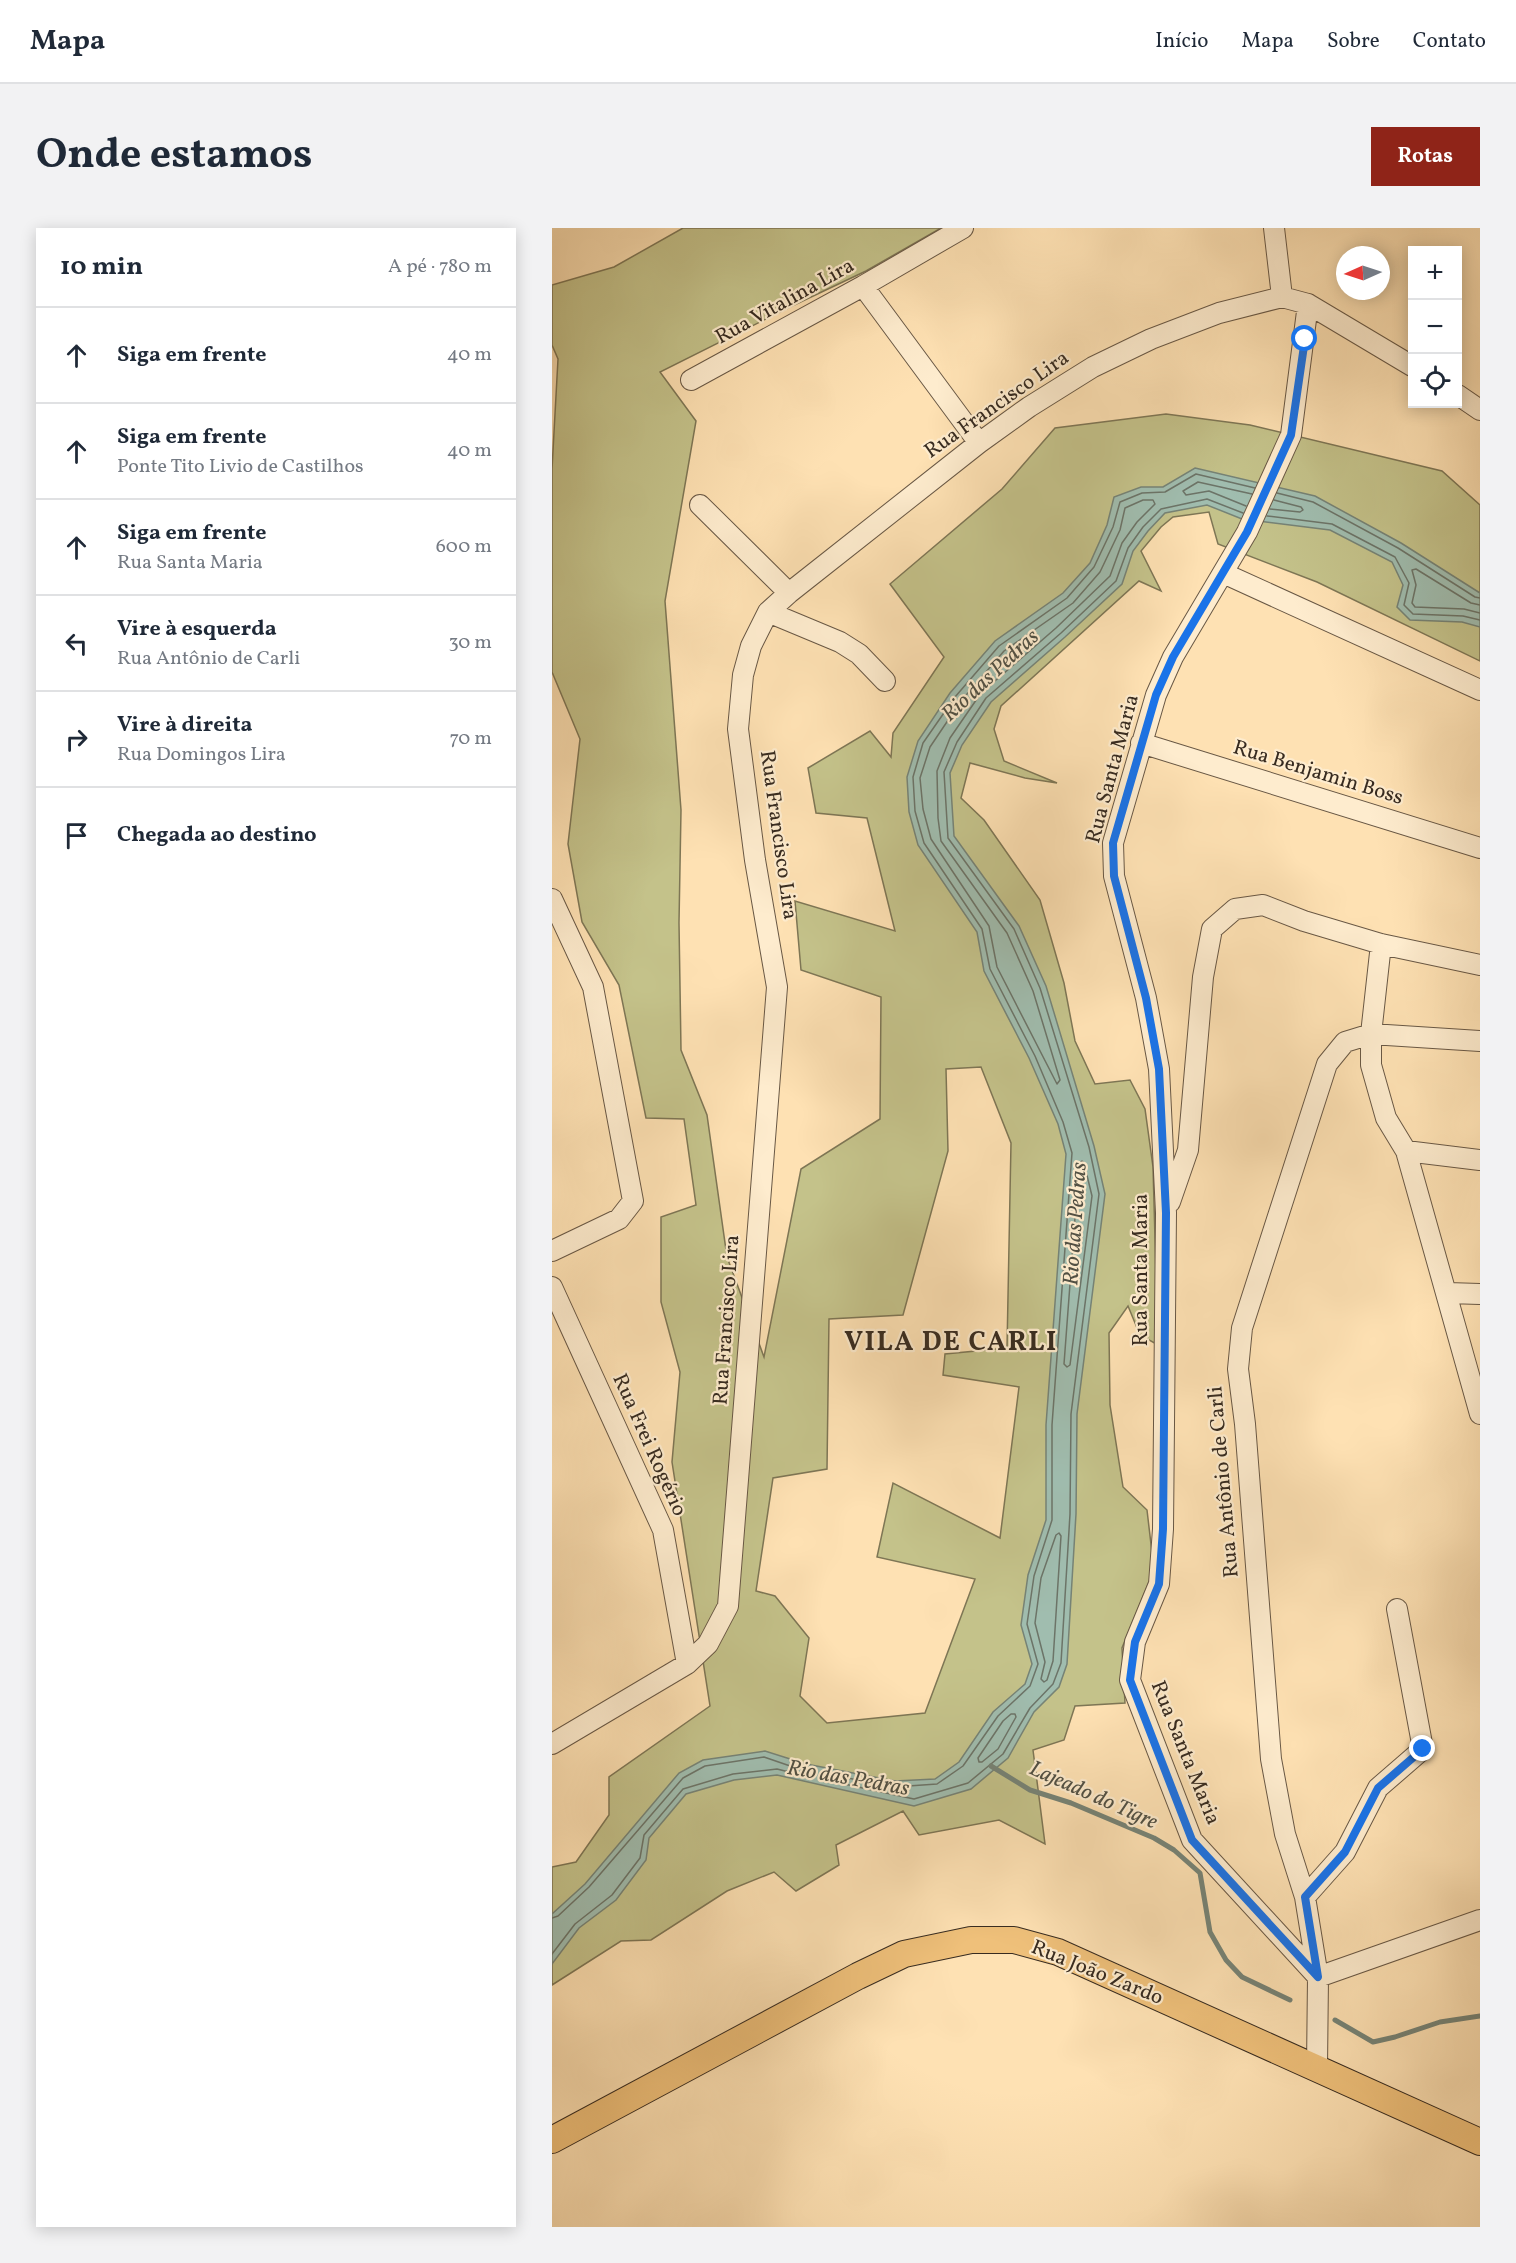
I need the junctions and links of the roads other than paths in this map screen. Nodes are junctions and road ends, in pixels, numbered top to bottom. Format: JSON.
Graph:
{"nodes":[{"id":1,"x":963,"y":228,"type":"edge"},
{"id":2,"x":1274,"y":228,"type":"edge"},
{"id":3,"x":863,"y":286,"type":"junction"},
{"id":4,"x":1282,"y":297,"type":"junction"},
{"id":5,"x":1308,"y":304,"type":"junction"},
{"id":6,"x":1408,"y":363,"type":"edge"},
{"id":7,"x":691,"y":380,"type":"dead end"},
{"id":8,"x":1462,"y":398,"type":"edge"},
{"id":9,"x":1480,"y":410,"type":"edge"},
{"id":10,"x":979,"y":443,"type":"junction"},
{"id":11,"x":700,"y":505,"type":"dead end"},
{"id":12,"x":1223,"y":573,"type":"junction"},
{"id":13,"x":789,"y":592,"type":"junction"},
{"id":14,"x":768,"y":612,"type":"junction"},
{"id":15,"x":885,"y":681,"type":"dead end"},
{"id":16,"x":1480,"y":690,"type":"edge"},
{"id":17,"x":1141,"y":743,"type":"junction"},
{"id":18,"x":1480,"y":848,"type":"edge"},
{"id":19,"x":552,"y":899,"type":"edge"},
{"id":20,"x":1381,"y":944,"type":"junction"},
{"id":21,"x":1480,"y":965,"type":"edge"},
{"id":22,"x":1371,"y":1034,"type":"junction"},
{"id":23,"x":1480,"y":1041,"type":"edge"},
{"id":24,"x":1406,"y":1150,"type":"junction"},
{"id":25,"x":1480,"y":1160,"type":"edge"},
{"id":26,"x":1166,"y":1213,"type":"junction"},
{"id":27,"x":552,"y":1251,"type":"edge"},
{"id":28,"x":552,"y":1287,"type":"edge"},
{"id":29,"x":1448,"y":1293,"type":"junction"},
{"id":30,"x":1480,"y":1294,"type":"edge"},
{"id":31,"x":1480,"y":1414,"type":"edge"},
{"id":32,"x":1397,"y":1609,"type":"dead end"},
{"id":33,"x":687,"y":1664,"type":"junction"},
{"id":34,"x":552,"y":1744,"type":"edge"},
{"id":35,"x":1305,"y":1897,"type":"junction"},
{"id":36,"x":1480,"y":1920,"type":"edge"},
{"id":37,"x":1318,"y":1977,"type":"junction"},
{"id":38,"x":1317,"y":2067,"type":"junction"},
{"id":39,"x":552,"y":2140,"type":"edge"},
{"id":40,"x":1480,"y":2142,"type":"edge"}],
"edges":[{"from":1,"to":3,"type":"street","name":"Rua Vitalina Lira"},
{"from":2,"to":4,"type":"street"},
{"from":3,"to":7,"type":"street","name":"Rua Vitalina Lira"},
{"from":3,"to":10,"type":"street"},
{"from":4,"to":5,"type":"street"},
{"from":4,"to":10,"type":"street","name":"Rua Francisco Lira"},
{"from":5,"to":6,"type":"street"},
{"from":5,"to":12,"type":"street","name":"Rua Santa Maria"},
{"from":8,"to":9,"type":"street"},
{"from":10,"to":13,"type":"street","name":"Rua Francisco Lira"},
{"from":11,"to":13,"type":"street"},
{"from":12,"to":16,"type":"street"},
{"from":12,"to":17,"type":"street","name":"Rua Santa Maria"},
{"from":13,"to":14,"type":"street","name":"Rua Francisco Lira"},
{"from":14,"to":15,"type":"street"},
{"from":14,"to":33,"type":"street","name":"Rua Francisco Lira"},
{"from":17,"to":18,"type":"street","name":"Rua Benjamin Boss"},
{"from":17,"to":26,"type":"street","name":"Rua Santa Maria"},
{"from":19,"to":27,"type":"street"},
{"from":20,"to":21,"type":"street"},
{"from":20,"to":22,"type":"street"},
{"from":20,"to":26,"type":"street"},
{"from":22,"to":23,"type":"street","name":"Rua Antônio de Carli"},
{"from":22,"to":24,"type":"street"},
{"from":22,"to":35,"type":"street","name":"Rua Antônio de Carli"},
{"from":24,"to":25,"type":"street"},
{"from":24,"to":29,"type":"street"},
{"from":26,"to":37,"type":"street","name":"Rua Santa Maria"},
{"from":28,"to":33,"type":"street","name":"Rua Frei Rogério"},
{"from":29,"to":30,"type":"street"},
{"from":29,"to":31,"type":"street"},
{"from":32,"to":35,"type":"street"},
{"from":33,"to":34,"type":"street","name":"Rua Francisco Lira"},
{"from":35,"to":37,"type":"street","name":"Rua Antônio de Carli"},
{"from":36,"to":37,"type":"street"},
{"from":37,"to":38,"type":"street","name":"Rua Antônio de Carli"},
{"from":38,"to":39,"type":"main road","name":"Rua João Zardo"},
{"from":38,"to":40,"type":"main road","name":"Rua João Zardo"}]}
